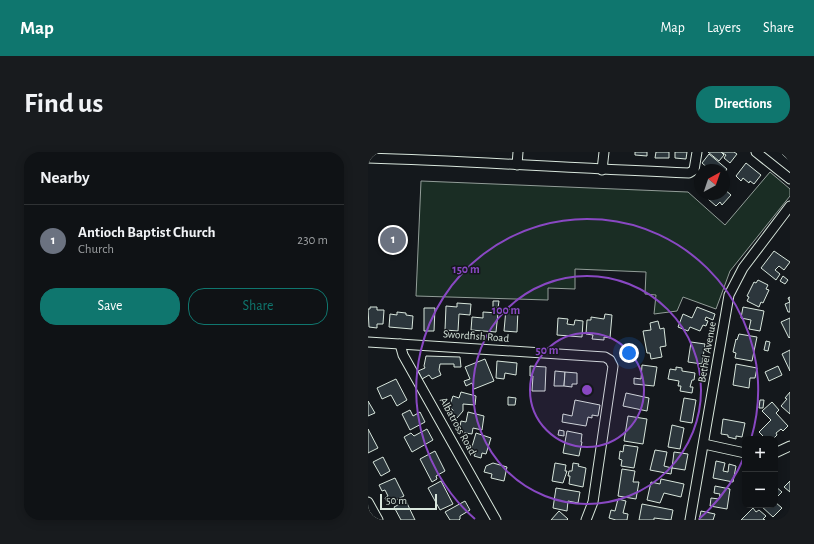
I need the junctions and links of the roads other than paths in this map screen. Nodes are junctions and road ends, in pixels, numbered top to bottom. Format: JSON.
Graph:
{"nodes":[{"id":1,"x":518,"y":152,"type":"edge"},
{"id":2,"x":604,"y":152,"type":"edge"},
{"id":3,"x":697,"y":152,"type":"edge"},
{"id":4,"x":756,"y":152,"type":"edge"},
{"id":5,"x":423,"y":156,"type":"edge"},
{"id":6,"x":368,"y":158,"type":"edge"},
{"id":7,"x":517,"y":165,"type":"junction"},
{"id":8,"x":602,"y":170,"type":"junction"},
{"id":9,"x":790,"y":179,"type":"edge"},
{"id":10,"x":790,"y":206,"type":"edge"},
{"id":11,"x":368,"y":342,"type":"edge"},
{"id":12,"x":400,"y":344,"type":"junction"},
{"id":13,"x":704,"y":444,"type":"junction"},
{"id":14,"x":790,"y":446,"type":"edge"},
{"id":15,"x":742,"y":452,"type":"edge"},
{"id":16,"x":778,"y":452,"type":"edge"},
{"id":17,"x":368,"y":502,"type":"edge"},
{"id":18,"x":378,"y":520,"type":"edge"},
{"id":19,"x":496,"y":520,"type":"edge"},
{"id":20,"x":586,"y":520,"type":"edge"},
{"id":21,"x":690,"y":520,"type":"edge"}],
"edges":[{"from":1,"to":7,"type":"street"},
{"from":2,"to":8,"type":"street"},
{"from":3,"to":8,"type":"street"},
{"from":4,"to":9,"type":"street"},
{"from":5,"to":6,"type":"street"},
{"from":5,"to":7,"type":"street"},
{"from":7,"to":8,"type":"street"},
{"from":10,"to":13,"type":"street","name":"Bethel Avenue"},
{"from":11,"to":12,"type":"street","name":"Swordfish Road"},
{"from":12,"to":19,"type":"street","name":"Albatross Road"},
{"from":12,"to":20,"type":"street","name":"Swordfish Road"},
{"from":13,"to":15,"type":"street"},
{"from":13,"to":21,"type":"street","name":"Bethel Avenue"},
{"from":14,"to":16,"type":"street"},
{"from":17,"to":18,"type":"street"}]}
